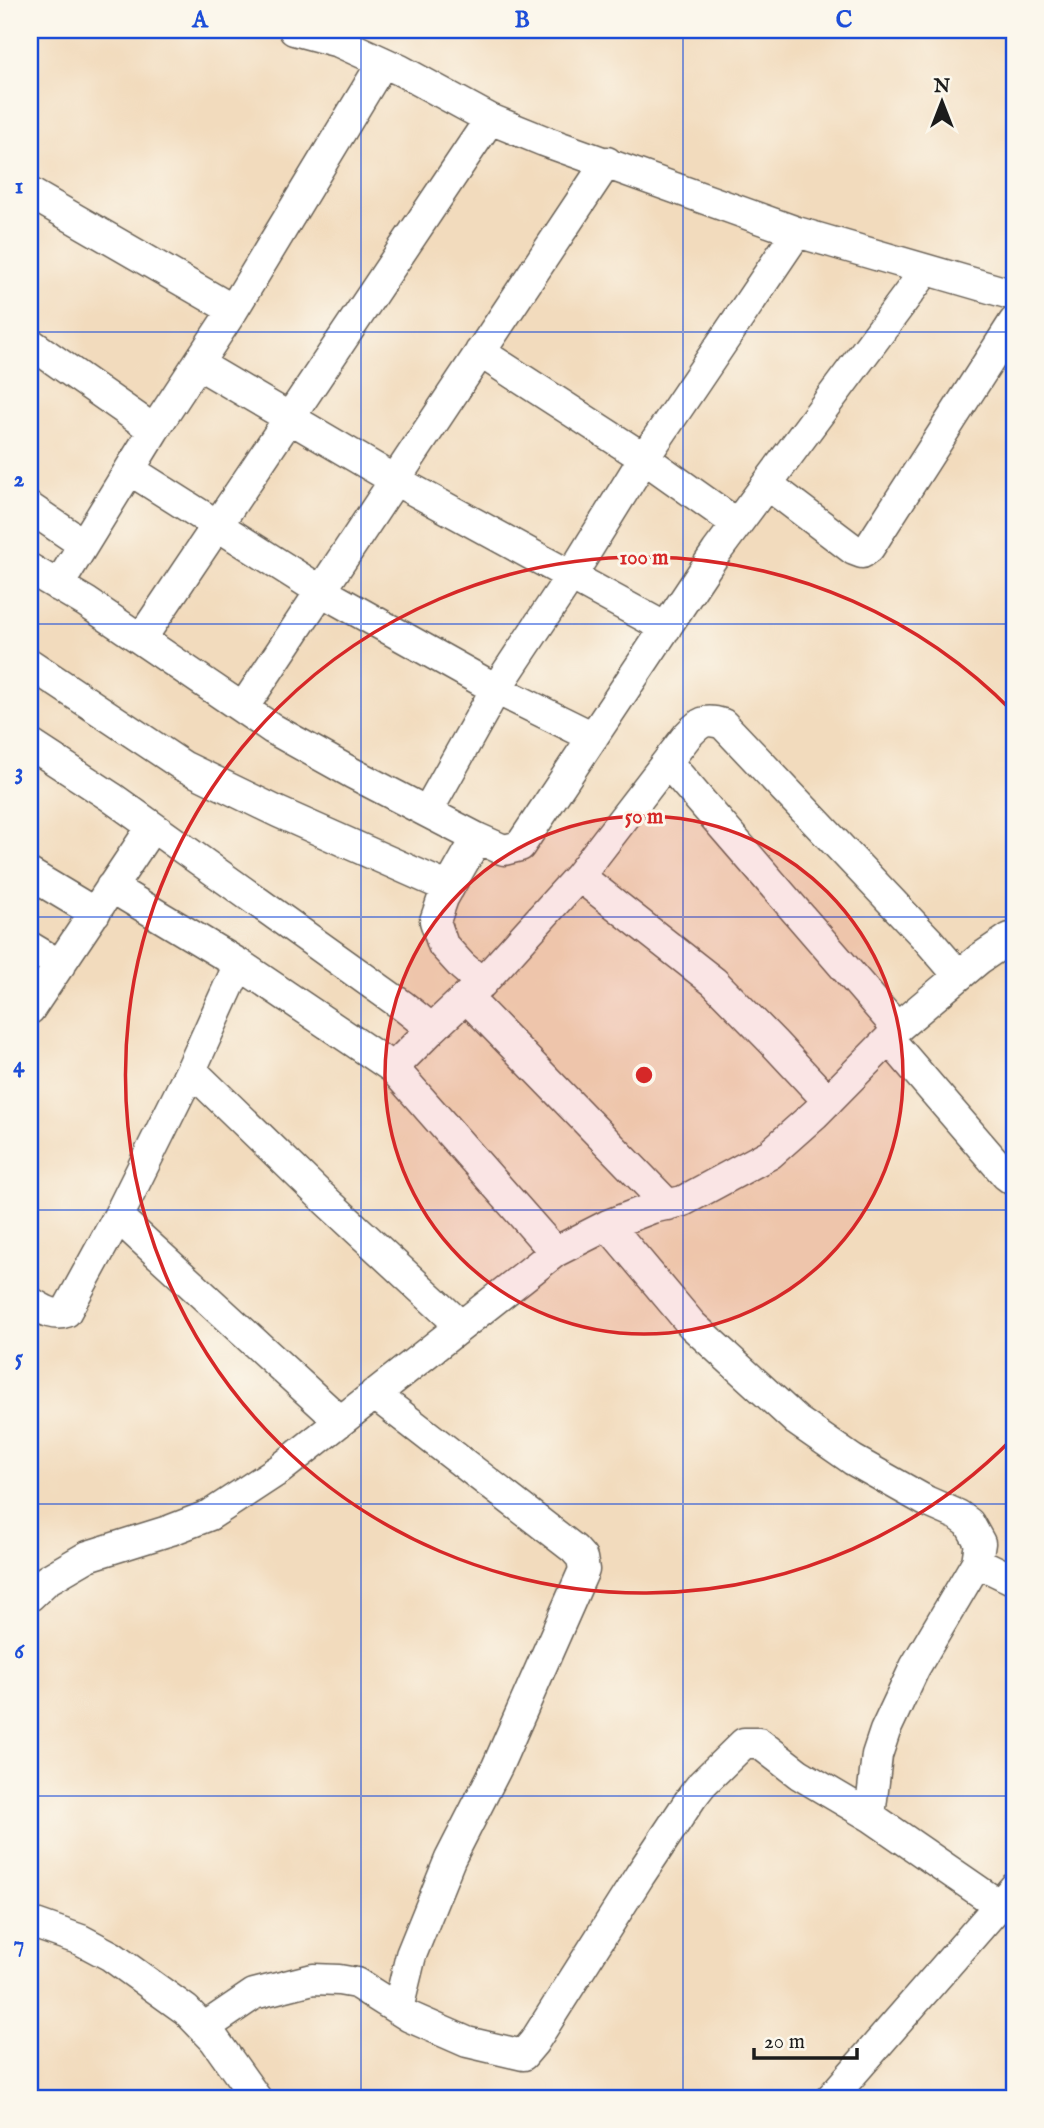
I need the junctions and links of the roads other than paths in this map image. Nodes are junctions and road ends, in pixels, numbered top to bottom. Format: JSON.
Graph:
{"nodes":[{"id":1,"x":294,"y":30,"type":"edge"},
{"id":2,"x":383,"y":62,"type":"junction"},
{"id":3,"x":490,"y":118,"type":"junction"},
{"id":4,"x":607,"y":162,"type":"junction"},
{"id":5,"x":30,"y":193,"type":"edge"},
{"id":6,"x":797,"y":232,"type":"junction"},
{"id":7,"x":926,"y":270,"type":"junction"},
{"id":8,"x":1014,"y":295,"type":"edge"},
{"id":9,"x":233,"y":310,"type":"junction"},
{"id":10,"x":1014,"y":322,"type":"edge"},
{"id":11,"x":30,"y":343,"type":"edge"},
{"id":12,"x":480,"y":352,"type":"junction"},
{"id":13,"x":198,"y":364,"type":"junction"},
{"id":14,"x":289,"y":419,"type":"junction"},
{"id":15,"x":154,"y":430,"type":"junction"},
{"id":16,"x":644,"y":458,"type":"junction"},
{"id":17,"x":130,"y":470,"type":"junction"},
{"id":18,"x":395,"y":480,"type":"junction"},
{"id":19,"x":767,"y":484,"type":"junction"},
{"id":20,"x":30,"y":508,"type":"edge"},
{"id":21,"x":737,"y":524,"type":"junction"},
{"id":22,"x":218,"y":525,"type":"junction"},
{"id":23,"x":83,"y":544,"type":"junction"},
{"id":24,"x":30,"y":569,"type":"edge"},
{"id":25,"x":571,"y":576,"type":"junction"},
{"id":26,"x":58,"y":586,"type":"junction"},
{"id":27,"x":321,"y":591,"type":"junction"},
{"id":28,"x":666,"y":628,"type":"junction"},
{"id":29,"x":141,"y":639,"type":"junction"},
{"id":30,"x":30,"y":664,"type":"edge"},
{"id":31,"x":496,"y":689,"type":"junction"},
{"id":32,"x":243,"y":708,"type":"junction"},
{"id":33,"x":593,"y":737,"type":"junction"},
{"id":34,"x":30,"y":744,"type":"edge"},
{"id":35,"x":667,"y":762,"type":"junction"},
{"id":36,"x":427,"y":812,"type":"junction"},
{"id":37,"x":152,"y":827,"type":"junction"},
{"id":38,"x":477,"y":838,"type":"junction"},
{"id":39,"x":30,"y":874,"type":"edge"},
{"id":40,"x":579,"y":876,"type":"junction"},
{"id":41,"x":111,"y":887,"type":"junction"},
{"id":42,"x":449,"y":888,"type":"junction"},
{"id":43,"x":95,"y":914,"type":"junction"},
{"id":44,"x":1013,"y":939,"type":"edge"},
{"id":45,"x":30,"y":947,"type":"edge"},
{"id":46,"x":239,"y":964,"type":"junction"},
{"id":47,"x":60,"y":965,"type":"junction"},
{"id":48,"x":959,"y":975,"type":"junction"},
{"id":49,"x":474,"y":990,"type":"junction"},
{"id":50,"x":30,"y":1009,"type":"edge"},
{"id":51,"x":432,"y":1029,"type":"junction"},
{"id":52,"x":893,"y":1034,"type":"junction"},
{"id":53,"x":393,"y":1068,"type":"junction"},
{"id":54,"x":191,"y":1070,"type":"junction"},
{"id":55,"x":828,"y":1101,"type":"junction"},
{"id":56,"x":1014,"y":1181,"type":"edge"},
{"id":57,"x":668,"y":1205,"type":"junction"},
{"id":58,"x":118,"y":1217,"type":"junction"},
{"id":59,"x":608,"y":1225,"type":"junction"},
{"id":60,"x":555,"y":1252,"type":"junction"},
{"id":61,"x":30,"y":1302,"type":"edge"},
{"id":62,"x":461,"y":1326,"type":"junction"},
{"id":63,"x":374,"y":1394,"type":"junction"},
{"id":64,"x":340,"y":1421,"type":"junction"},
{"id":65,"x":977,"y":1562,"type":"junction"},
{"id":66,"x":1014,"y":1580,"type":"edge"},
{"id":67,"x":30,"y":1596,"type":"edge"},
{"id":68,"x":870,"y":1816,"type":"junction"},
{"id":69,"x":1007,"y":1896,"type":"edge"},
{"id":70,"x":30,"y":1922,"type":"edge"},
{"id":71,"x":398,"y":2009,"type":"junction"},
{"id":72,"x":204,"y":2028,"type":"junction"},
{"id":73,"x":256,"y":2098,"type":"edge"},
{"id":74,"x":831,"y":2098,"type":"edge"}],
"edges":[{"from":1,"to":2,"type":"street"},
{"from":2,"to":3,"type":"street"},
{"from":2,"to":9,"type":"street"},
{"from":3,"to":4,"type":"street"},
{"from":3,"to":14,"type":"street"},
{"from":4,"to":6,"type":"street"},
{"from":4,"to":12,"type":"street"},
{"from":5,"to":9,"type":"street"},
{"from":6,"to":7,"type":"street"},
{"from":6,"to":16,"type":"street"},
{"from":7,"to":8,"type":"street"},
{"from":7,"to":19,"type":"street"},
{"from":9,"to":13,"type":"street"},
{"from":10,"to":19,"type":"street"},
{"from":11,"to":15,"type":"street"},
{"from":12,"to":16,"type":"street"},
{"from":12,"to":18,"type":"street"},
{"from":13,"to":14,"type":"street"},
{"from":13,"to":15,"type":"street"},
{"from":14,"to":18,"type":"street"},
{"from":14,"to":22,"type":"street"},
{"from":15,"to":17,"type":"street"},
{"from":16,"to":21,"type":"street"},
{"from":16,"to":25,"type":"street"},
{"from":17,"to":22,"type":"street"},
{"from":17,"to":23,"type":"street"},
{"from":18,"to":25,"type":"street"},
{"from":18,"to":27,"type":"street"},
{"from":19,"to":21,"type":"street"},
{"from":20,"to":23,"type":"street"},
{"from":21,"to":28,"type":"street"},
{"from":22,"to":27,"type":"street"},
{"from":22,"to":29,"type":"street"},
{"from":23,"to":26,"type":"street"},
{"from":24,"to":26,"type":"street"},
{"from":25,"to":28,"type":"street"},
{"from":25,"to":31,"type":"street"},
{"from":26,"to":29,"type":"street"},
{"from":27,"to":31,"type":"street"},
{"from":27,"to":32,"type":"street"},
{"from":28,"to":33,"type":"street"},
{"from":29,"to":32,"type":"street"},
{"from":30,"to":42,"type":"street"},
{"from":31,"to":33,"type":"street"},
{"from":31,"to":36,"type":"street"},
{"from":32,"to":36,"type":"street"},
{"from":33,"to":38,"type":"street"},
{"from":34,"to":37,"type":"street"},
{"from":35,"to":40,"type":"street"},
{"from":35,"to":48,"type":"street"},
{"from":35,"to":52,"type":"street"},
{"from":36,"to":38,"type":"street"},
{"from":37,"to":41,"type":"street"},
{"from":37,"to":51,"type":"street"},
{"from":38,"to":42,"type":"street"},
{"from":39,"to":43,"type":"street"},
{"from":40,"to":49,"type":"street"},
{"from":40,"to":55,"type":"street"},
{"from":41,"to":43,"type":"street"},
{"from":41,"to":46,"type":"street"},
{"from":42,"to":49,"type":"street"},
{"from":43,"to":47,"type":"street"},
{"from":44,"to":48,"type":"street"},
{"from":45,"to":47,"type":"street"},
{"from":46,"to":53,"type":"street"},
{"from":46,"to":54,"type":"street"},
{"from":47,"to":50,"type":"street"},
{"from":48,"to":52,"type":"street"},
{"from":49,"to":51,"type":"street"},
{"from":49,"to":57,"type":"street"},
{"from":51,"to":53,"type":"street"},
{"from":52,"to":55,"type":"street"},
{"from":52,"to":56,"type":"street"},
{"from":53,"to":60,"type":"street"},
{"from":54,"to":58,"type":"street"},
{"from":54,"to":62,"type":"street"},
{"from":55,"to":57,"type":"street"},
{"from":57,"to":59,"type":"street"},
{"from":58,"to":61,"type":"street"},
{"from":58,"to":64,"type":"street"},
{"from":59,"to":60,"type":"street"},
{"from":59,"to":65,"type":"street"},
{"from":60,"to":62,"type":"street"},
{"from":62,"to":63,"type":"street"},
{"from":63,"to":64,"type":"street"},
{"from":63,"to":71,"type":"street"},
{"from":64,"to":67,"type":"street"},
{"from":65,"to":66,"type":"street"},
{"from":65,"to":68,"type":"street"},
{"from":68,"to":69,"type":"street"},
{"from":68,"to":71,"type":"street"},
{"from":69,"to":74,"type":"street"},
{"from":70,"to":72,"type":"street"},
{"from":71,"to":72,"type":"street"},
{"from":72,"to":73,"type":"street"}]}
